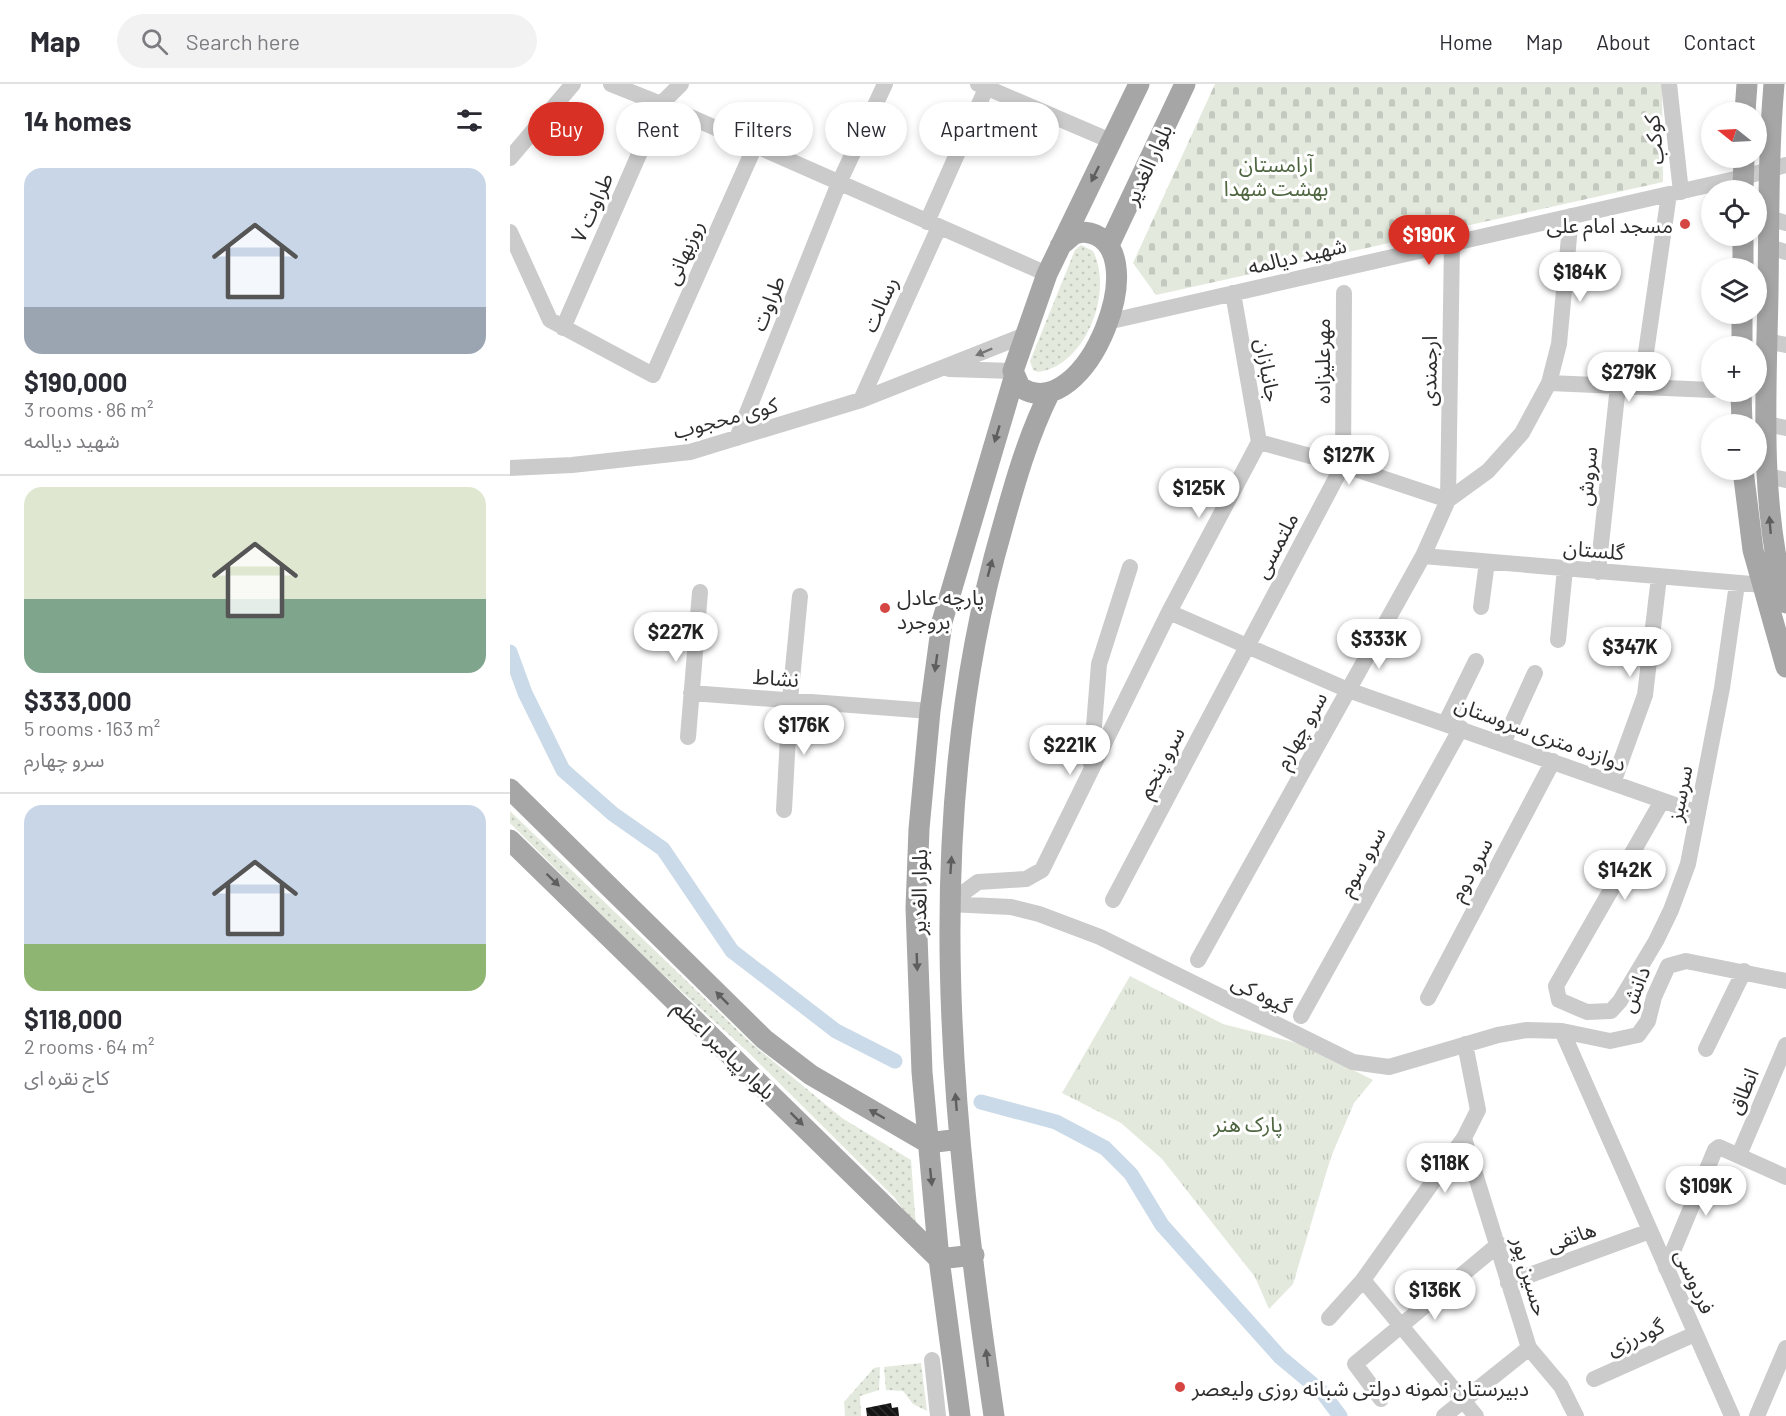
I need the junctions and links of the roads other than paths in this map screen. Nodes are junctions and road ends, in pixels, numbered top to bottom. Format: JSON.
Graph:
{"nodes":[{"id":1,"x":573,"y":84,"type":"edge"},
{"id":2,"x":611,"y":84,"type":"edge"},
{"id":3,"x":681,"y":84,"type":"edge"},
{"id":4,"x":885,"y":84,"type":"edge"},
{"id":5,"x":1139,"y":84,"type":"edge"},
{"id":6,"x":1185,"y":84,"type":"edge"},
{"id":7,"x":1669,"y":84,"type":"edge"},
{"id":8,"x":1747,"y":84,"type":"edge"},
{"id":9,"x":1774,"y":84,"type":"edge"},
{"id":10,"x":984,"y":85,"type":"edge"},
{"id":11,"x":656,"y":102,"type":"edge"},
{"id":12,"x":663,"y":102,"type":"edge"},
{"id":13,"x":1746,"y":102,"type":"edge"},
{"id":14,"x":1112,"y":141,"type":"junction"},
{"id":15,"x":638,"y":156,"type":"edge"},
{"id":16,"x":751,"y":156,"type":"edge"},
{"id":17,"x":778,"y":156,"type":"edge"},
{"id":18,"x":510,"y":158,"type":"edge"},
{"id":19,"x":1778,"y":168,"type":"edge"},
{"id":20,"x":1744,"y":175,"type":"edge"},
{"id":21,"x":839,"y":183,"type":"junction"},
{"id":22,"x":1675,"y":193,"type":"junction"},
{"id":23,"x":1571,"y":216,"type":"junction"},
{"id":24,"x":1778,"y":221,"type":"edge"},
{"id":25,"x":933,"y":224,"type":"junction"},
{"id":26,"x":510,"y":232,"type":"edge"},
{"id":27,"x":1452,"y":243,"type":"junction"},
{"id":28,"x":1109,"y":245,"type":"junction"},
{"id":29,"x":1060,"y":246,"type":"junction"},
{"id":30,"x":1778,"y":250,"type":"edge"},
{"id":31,"x":1047,"y":274,"type":"junction"},
{"id":32,"x":1233,"y":293,"type":"junction"},
{"id":33,"x":1344,"y":293,"type":"dead end"},
{"id":34,"x":1107,"y":322,"type":"junction"},
{"id":35,"x":563,"y":328,"type":"junction"},
{"id":36,"x":1025,"y":335,"type":"junction"},
{"id":37,"x":1777,"y":343,"type":"edge"},
{"id":38,"x":942,"y":369,"type":"junction"},
{"id":39,"x":1014,"y":374,"type":"junction"},
{"id":40,"x":1549,"y":383,"type":"junction"},
{"id":41,"x":1618,"y":386,"type":"junction"},
{"id":42,"x":1641,"y":387,"type":"junction"},
{"id":43,"x":1701,"y":390,"type":"edge"},
{"id":44,"x":1050,"y":392,"type":"junction"},
{"id":45,"x":861,"y":400,"type":"junction"},
{"id":46,"x":1777,"y":426,"type":"edge"},
{"id":47,"x":736,"y":438,"type":"junction"},
{"id":48,"x":1259,"y":442,"type":"junction"},
{"id":49,"x":1343,"y":465,"type":"junction"},
{"id":50,"x":510,"y":468,"type":"edge"},
{"id":51,"x":1777,"y":478,"type":"edge"},
{"id":52,"x":1744,"y":480,"type":"edge"},
{"id":53,"x":1448,"y":500,"type":"junction"},
{"id":54,"x":1423,"y":556,"type":"junction"},
{"id":55,"x":1487,"y":562,"type":"junction"},
{"id":56,"x":1130,"y":567,"type":"dead end"},
{"id":57,"x":1565,"y":569,"type":"junction"},
{"id":58,"x":1598,"y":572,"type":"junction"},
{"id":59,"x":1659,"y":577,"type":"junction"},
{"id":60,"x":1778,"y":583,"type":"edge"},
{"id":61,"x":1737,"y":584,"type":"junction"},
{"id":62,"x":700,"y":592,"type":"dead end"},
{"id":63,"x":800,"y":596,"type":"dead end"},
{"id":64,"x":1481,"y":607,"type":"dead end"},
{"id":65,"x":1169,"y":612,"type":"junction"},
{"id":66,"x":1558,"y":640,"type":"dead end"},
{"id":67,"x":1248,"y":645,"type":"junction"},
{"id":68,"x":1476,"y":661,"type":"dead end"},
{"id":69,"x":1786,"y":668,"type":"edge"},
{"id":70,"x":1535,"y":673,"type":"dead end"},
{"id":71,"x":1348,"y":690,"type":"junction"},
{"id":72,"x":691,"y":693,"type":"junction"},
{"id":73,"x":790,"y":700,"type":"junction"},
{"id":74,"x":930,"y":711,"type":"junction"},
{"id":75,"x":1453,"y":725,"type":"junction"},
{"id":76,"x":688,"y":737,"type":"dead end"},
{"id":77,"x":1503,"y":743,"type":"junction"},
{"id":78,"x":1553,"y":761,"type":"junction"},
{"id":79,"x":1090,"y":774,"type":"junction"},
{"id":80,"x":1613,"y":783,"type":"junction"},
{"id":81,"x":510,"y":789,"type":"edge"},
{"id":82,"x":1662,"y":801,"type":"junction"},
{"id":83,"x":784,"y":810,"type":"dead end"},
{"id":84,"x":1698,"y":813,"type":"junction"},
{"id":85,"x":510,"y":840,"type":"edge"},
{"id":86,"x":1113,"y":900,"type":"dead end"},
{"id":87,"x":948,"y":904,"type":"junction"},
{"id":88,"x":1645,"y":956,"type":"junction"},
{"id":89,"x":1198,"y":960,"type":"dead end"},
{"id":90,"x":1668,"y":966,"type":"junction"},
{"id":91,"x":1744,"y":971,"type":"junction"},
{"id":92,"x":1786,"y":976,"type":"edge"},
{"id":93,"x":1786,"y":981,"type":"edge"},
{"id":94,"x":1428,"y":998,"type":"dead end"},
{"id":95,"x":1301,"y":1016,"type":"dead end"},
{"id":96,"x":1562,"y":1031,"type":"junction"},
{"id":97,"x":1465,"y":1044,"type":"junction"},
{"id":98,"x":1786,"y":1045,"type":"edge"},
{"id":99,"x":1706,"y":1049,"type":"dead end"},
{"id":100,"x":1464,"y":1138,"type":"junction"},
{"id":101,"x":960,"y":1139,"type":"junction"},
{"id":102,"x":928,"y":1143,"type":"junction"},
{"id":103,"x":1739,"y":1155,"type":"junction"},
{"id":104,"x":1786,"y":1177,"type":"edge"},
{"id":105,"x":1650,"y":1231,"type":"junction"},
{"id":106,"x":1499,"y":1244,"type":"junction"},
{"id":107,"x":974,"y":1256,"type":"junction"},
{"id":108,"x":939,"y":1259,"type":"junction"},
{"id":109,"x":1666,"y":1268,"type":"junction"},
{"id":110,"x":1363,"y":1280,"type":"junction"},
{"id":111,"x":1508,"y":1283,"type":"junction"},
{"id":112,"x":1329,"y":1318,"type":"dead end"},
{"id":113,"x":1402,"y":1327,"type":"junction"},
{"id":114,"x":1695,"y":1334,"type":"junction"},
{"id":115,"x":1529,"y":1348,"type":"junction"},
{"id":116,"x":1786,"y":1348,"type":"edge"},
{"id":117,"x":932,"y":1360,"type":"dead end"},
{"id":118,"x":1594,"y":1379,"type":"dead end"},
{"id":119,"x":1381,"y":1399,"type":"dead end"},
{"id":120,"x":1463,"y":1400,"type":"junction"},
{"id":121,"x":939,"y":1416,"type":"edge"},
{"id":122,"x":960,"y":1416,"type":"edge"},
{"id":123,"x":994,"y":1416,"type":"edge"},
{"id":124,"x":1444,"y":1416,"type":"edge"},
{"id":125,"x":1476,"y":1416,"type":"edge"},
{"id":126,"x":1576,"y":1416,"type":"edge"},
{"id":127,"x":1732,"y":1416,"type":"edge"},
{"id":128,"x":1757,"y":1416,"type":"edge"}],
"edges":[{"from":1,"to":18,"type":"street"},
{"from":2,"to":11,"type":"street"},
{"from":3,"to":12,"type":"street"},
{"from":4,"to":21,"type":"street","name":"طراوت"},
{"from":5,"to":14,"type":"main road","name":"بلوار الغدیر"},
{"from":6,"to":28,"type":"main road","name":"بلوار الغدیر"},
{"from":7,"to":22,"type":"street","name":"کوکب"},
{"from":8,"to":13,"type":"main road"},
{"from":9,"to":19,"type":"main road"},
{"from":10,"to":14,"type":"street"},
{"from":10,"to":25,"type":"street","name":"رسالت"},
{"from":14,"to":29,"type":"main road","name":"بلوار الغدیر","one_way":true},
{"from":15,"to":35,"type":"street","name":"طراوت ۷"},
{"from":16,"to":35,"type":"street","name":"روزبهانی"},
{"from":17,"to":21,"type":"street"},
{"from":19,"to":20,"type":"street","name":"شهید دیالمه"},
{"from":19,"to":24,"type":"main road"},
{"from":20,"to":22,"type":"street","name":"شهید دیالمه"},
{"from":21,"to":25,"type":"street"},
{"from":21,"to":47,"type":"street","name":"طراوت"},
{"from":22,"to":23,"type":"street","name":"شهید دیالمه"},
{"from":22,"to":42,"type":"street","name":"کوکب"},
{"from":23,"to":27,"type":"street","name":"شهید دیالمه"},
{"from":23,"to":40,"type":"street"},
{"from":24,"to":30,"type":"main road"},
{"from":25,"to":31,"type":"street"},
{"from":25,"to":45,"type":"street","name":"رسالت"},
{"from":26,"to":35,"type":"street"},
{"from":27,"to":32,"type":"street","name":"شهید دیالمه"},
{"from":27,"to":53,"type":"street","name":"ارجمندی"},
{"from":28,"to":29,"type":"main road"},
{"from":28,"to":34,"type":"main road"},
{"from":29,"to":31,"type":"main road","name":"بلوار الغدیر"},
{"from":30,"to":37,"type":"main road"},
{"from":31,"to":36,"type":"main road","name":"بلوار الغدیر"},
{"from":32,"to":34,"type":"street","name":"شهید دیالمه"},
{"from":32,"to":48,"type":"street","name":"جانبازان"},
{"from":33,"to":49,"type":"street","name":"مهرعلیزاده"},
{"from":34,"to":44,"type":"main road"},
{"from":36,"to":38,"type":"street","name":"کوی محجوب","one_way":true},
{"from":36,"to":39,"type":"main road","name":"بلوار الغدیر"},
{"from":37,"to":46,"type":"main road"},
{"from":38,"to":39,"type":"street"},
{"from":38,"to":45,"type":"street","name":"کوی محجوب"},
{"from":39,"to":44,"type":"main road"},
{"from":39,"to":74,"type":"main road","name":"بلوار الغدیر","one_way":true},
{"from":40,"to":41,"type":"street"},
{"from":40,"to":53,"type":"street"},
{"from":41,"to":42,"type":"street"},
{"from":41,"to":58,"type":"street","name":"سروش"},
{"from":42,"to":43,"type":"street"},
{"from":87,"to":44,"type":"main road","name":"بلوار الغدیر","one_way":true},
{"from":45,"to":47,"type":"street","name":"کوی محجوب"},
{"from":46,"to":51,"type":"main road"},
{"from":47,"to":50,"type":"street","name":"کوی محجوب"},
{"from":48,"to":49,"type":"street"},
{"from":48,"to":65,"type":"street"},
{"from":49,"to":53,"type":"street"},
{"from":49,"to":67,"type":"street","name":"ملتمسی"},
{"from":60,"to":51,"type":"main road","one_way":true},
{"from":52,"to":60,"type":"main road"},
{"from":53,"to":54,"type":"street","name":"سرو چهارم"},
{"from":54,"to":55,"type":"street","name":"گلستان"},
{"from":54,"to":71,"type":"street","name":"سرو چهارم"},
{"from":55,"to":57,"type":"street","name":"گلستان"},
{"from":55,"to":64,"type":"street"},
{"from":56,"to":79,"type":"street"},
{"from":57,"to":58,"type":"street","name":"گلستان"},
{"from":57,"to":66,"type":"street"},
{"from":58,"to":59,"type":"street","name":"گلستان"},
{"from":59,"to":61,"type":"street","name":"گلستان"},
{"from":59,"to":80,"type":"street"},
{"from":60,"to":61,"type":"street","name":"گلستان"},
{"from":60,"to":69,"type":"main road"},
{"from":61,"to":84,"type":"street","name":"سرسبز"},
{"from":62,"to":72,"type":"street"},
{"from":63,"to":73,"type":"street"},
{"from":65,"to":67,"type":"street","name":"دوازده متری سروستان"},
{"from":65,"to":79,"type":"street"},
{"from":67,"to":71,"type":"street","name":"دوازده متری سروستان"},
{"from":67,"to":86,"type":"street","name":"سرو پنجم"},
{"from":68,"to":75,"type":"street","name":"سرو سوم"},
{"from":70,"to":77,"type":"street"},
{"from":71,"to":75,"type":"street","name":"دوازده متری سروستان"},
{"from":71,"to":89,"type":"street","name":"سرو چهارم"},
{"from":72,"to":73,"type":"street","name":"نشاط"},
{"from":72,"to":76,"type":"street"},
{"from":73,"to":74,"type":"street","name":"نشاط"},
{"from":73,"to":83,"type":"street"},
{"from":74,"to":102,"type":"main road","name":"بلوار الغدیر","one_way":true},
{"from":75,"to":77,"type":"street","name":"دوازده متری سروستان"},
{"from":75,"to":95,"type":"street","name":"سرو سوم"},
{"from":77,"to":78,"type":"street","name":"دوازده متری سروستان"},
{"from":78,"to":80,"type":"street","name":"دوازده متری سروستان"},
{"from":78,"to":94,"type":"street","name":"سرو دوم"},
{"from":79,"to":87,"type":"street"},
{"from":80,"to":82,"type":"street","name":"دوازده متری سروستان"},
{"from":102,"to":81,"type":"main road","name":"بلوار پیامبر اعظم","one_way":true},
{"from":82,"to":84,"type":"street","name":"دوازده متری سروستان"},
{"from":82,"to":88,"type":"street","name":"سرسبز"},
{"from":84,"to":88,"type":"street","name":"سرسبز"},
{"from":85,"to":108,"type":"main road","name":"بلوار پیامبر اعظم","one_way":true},
{"from":87,"to":97,"type":"street","name":"گیوه کی"},
{"from":101,"to":87,"type":"main road","name":"بلوار الغدیر","one_way":true},
{"from":88,"to":90,"type":"street"},
{"from":90,"to":91,"type":"street","name":"دانش"},
{"from":90,"to":96,"type":"street","name":"دانش"},
{"from":91,"to":93,"type":"street","name":"دانش"},
{"from":91,"to":99,"type":"street"},
{"from":92,"to":93,"type":"street"},
{"from":96,"to":97,"type":"street","name":"گیوه کی"},
{"from":96,"to":105,"type":"street","name":"فردوسی"},
{"from":97,"to":100,"type":"street"},
{"from":98,"to":103,"type":"street","name":"انطاق"},
{"from":100,"to":106,"type":"street","name":"حسین پور"},
{"from":100,"to":110,"type":"street"},
{"from":101,"to":102,"type":"main road"},
{"from":101,"to":107,"type":"main road","name":"بلوار الغدیر"},
{"from":102,"to":108,"type":"main road","name":"بلوار الغدیر","one_way":true},
{"from":103,"to":104,"type":"street"},
{"from":103,"to":109,"type":"street"},
{"from":105,"to":109,"type":"street","name":"فردوسی"},
{"from":105,"to":111,"type":"street","name":"هاتفی"},
{"from":106,"to":111,"type":"street","name":"حسین پور"},
{"from":106,"to":113,"type":"street"},
{"from":107,"to":108,"type":"main road"},
{"from":123,"to":107,"type":"main road","name":"بلوار الغدیر","one_way":true},
{"from":108,"to":122,"type":"main road","name":"بلوار الغدیر"},
{"from":109,"to":114,"type":"street","name":"فردوسی"},
{"from":110,"to":112,"type":"street"},
{"from":110,"to":113,"type":"street"},
{"from":111,"to":115,"type":"street","name":"حسین پور"},
{"from":113,"to":119,"type":"street"},
{"from":113,"to":120,"type":"street"},
{"from":114,"to":118,"type":"street","name":"گودرزی"},
{"from":114,"to":127,"type":"street","name":"فردوسی"},
{"from":115,"to":120,"type":"street"},
{"from":115,"to":126,"type":"street","name":"حسین پور"},
{"from":116,"to":128,"type":"street"},
{"from":117,"to":121,"type":"street"},
{"from":120,"to":124,"type":"street"},
{"from":120,"to":125,"type":"street"}]}
